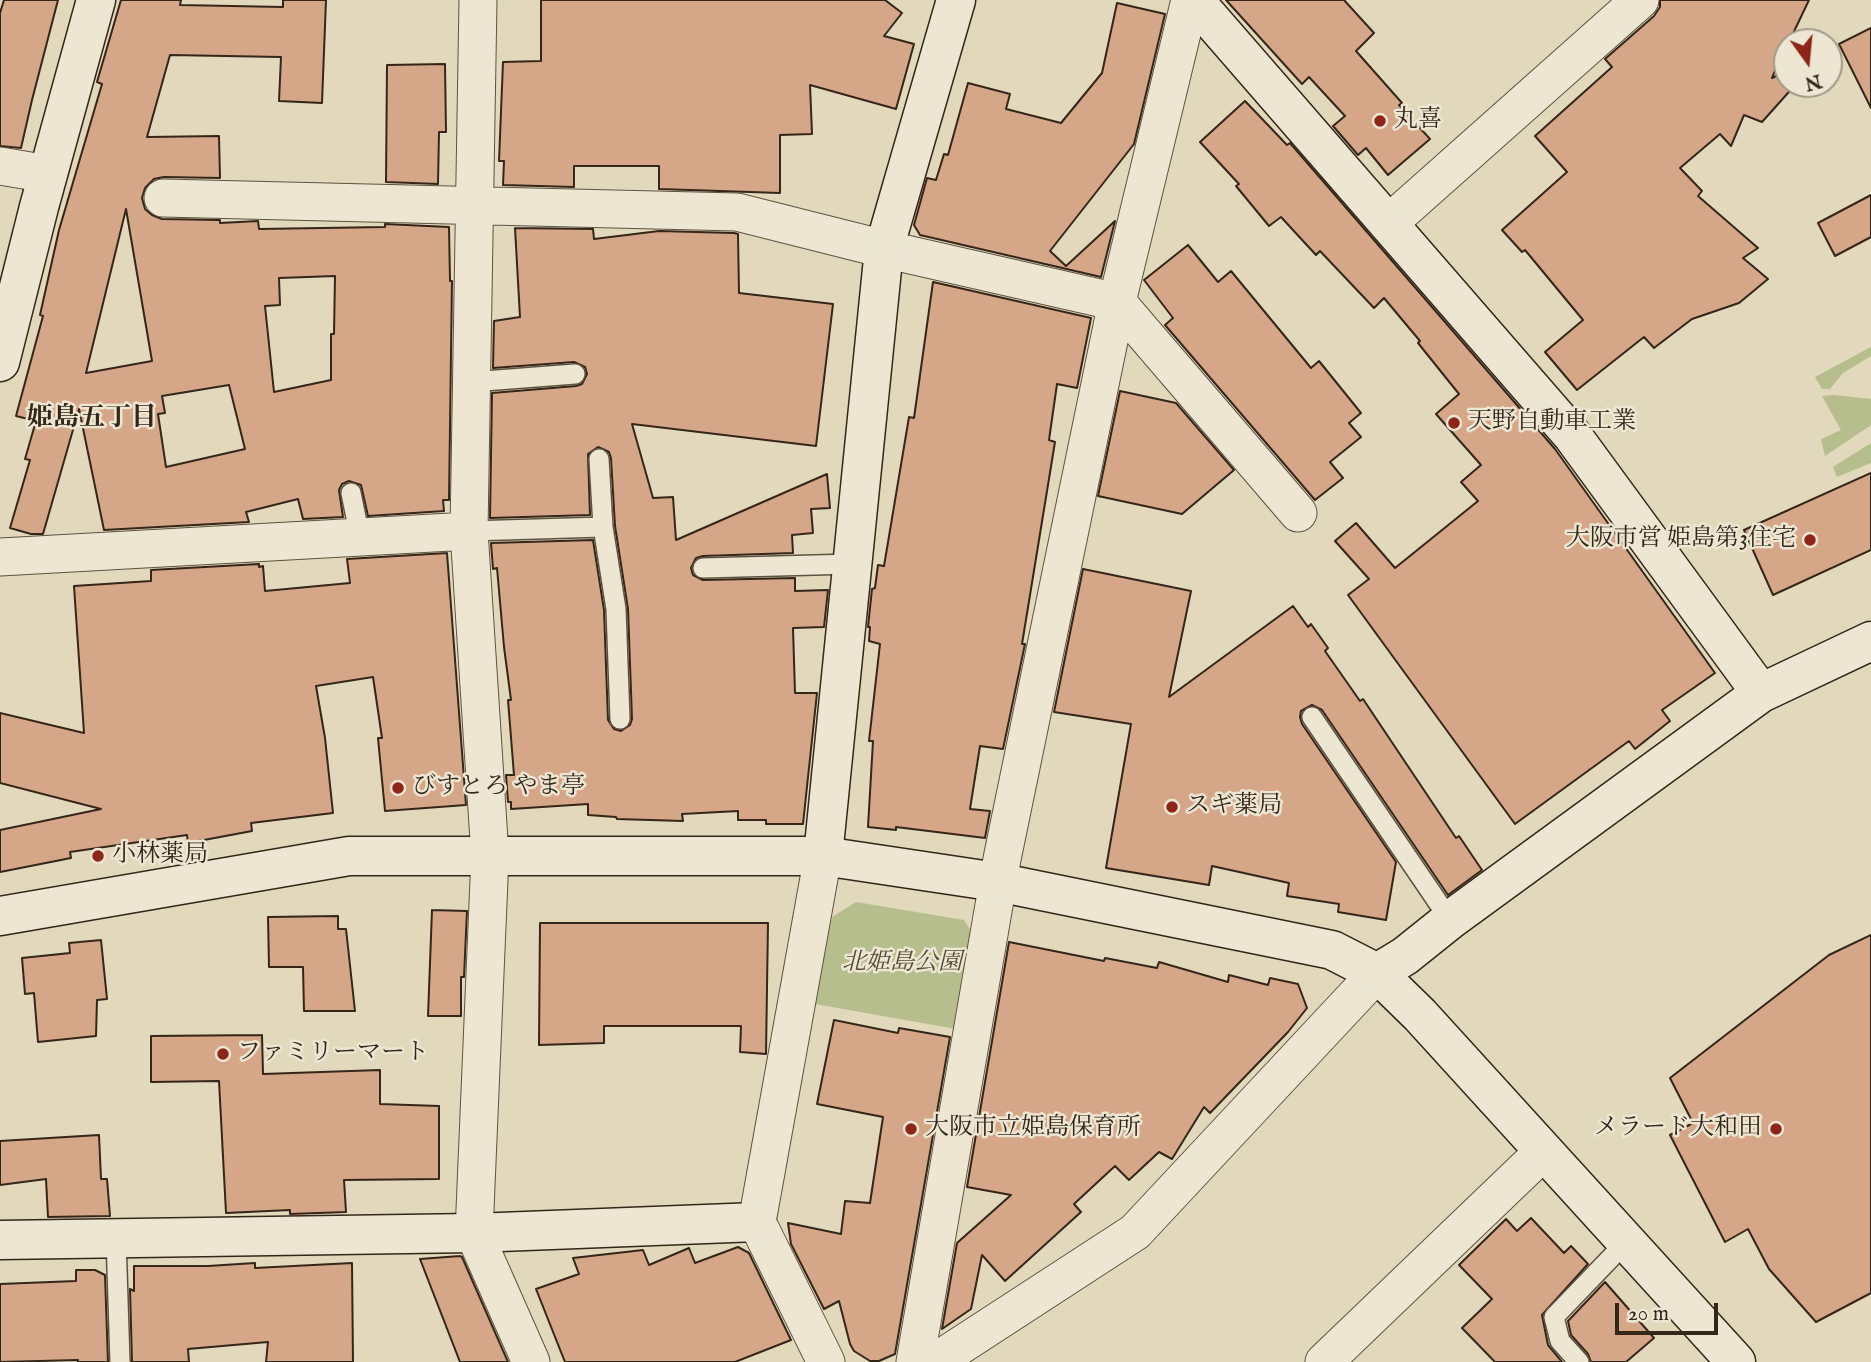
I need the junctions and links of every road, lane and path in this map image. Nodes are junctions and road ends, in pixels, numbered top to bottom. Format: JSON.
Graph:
{"nodes":[{"id":1,"x":96,"y":0,"type":"edge"},
{"id":2,"x":478,"y":0,"type":"edge"},
{"id":3,"x":957,"y":0,"type":"edge"},
{"id":4,"x":1192,"y":0,"type":"edge"},
{"id":5,"x":1640,"y":0,"type":"edge"},
{"id":6,"x":0,"y":166,"type":"edge"},
{"id":7,"x":48,"y":174,"type":"junction"},
{"id":8,"x":163,"y":198,"type":"dead end"},
{"id":9,"x":473,"y":207,"type":"junction"},
{"id":10,"x":1389,"y":223,"type":"junction"},
{"id":11,"x":884,"y":249,"type":"junction"},
{"id":12,"x":1117,"y":302,"type":"junction"},
{"id":13,"x":0,"y":362,"type":"edge"},
{"id":14,"x":575,"y":374,"type":"dead end"},
{"id":15,"x":471,"y":382,"type":"junction"},
{"id":16,"x":599,"y":459,"type":"dead end"},
{"id":17,"x":351,"y":493,"type":"dead end"},
{"id":18,"x":1298,"y":513,"type":"dead end"},
{"id":19,"x":603,"y":527,"type":"junction"},
{"id":20,"x":469,"y":531,"type":"junction"},
{"id":21,"x":360,"y":537,"type":"junction"},
{"id":22,"x":0,"y":557,"type":"edge"},
{"id":23,"x":852,"y":564,"type":"junction"},
{"id":24,"x":703,"y":568,"type":"dead end"},
{"id":25,"x":1871,"y":641,"type":"edge"},
{"id":26,"x":1761,"y":692,"type":"junction"},
{"id":27,"x":1312,"y":717,"type":"dead end"},
{"id":28,"x":620,"y":719,"type":"dead end"},
{"id":29,"x":491,"y":856,"type":"junction"},
{"id":30,"x":823,"y":856,"type":"junction"},
{"id":31,"x":997,"y":882,"type":"junction"},
{"id":32,"x":0,"y":916,"type":"edge"},
{"id":33,"x":1450,"y":920,"type":"junction"},
{"id":34,"x":1377,"y":973,"type":"junction"},
{"id":35,"x":1543,"y":1152,"type":"junction"},
{"id":36,"x":757,"y":1222,"type":"junction"},
{"id":37,"x":474,"y":1233,"type":"junction"},
{"id":38,"x":116,"y":1238,"type":"junction"},
{"id":39,"x":0,"y":1240,"type":"edge"},
{"id":40,"x":1626,"y":1242,"type":"junction"},
{"id":41,"x":120,"y":1362,"type":"edge"},
{"id":42,"x":531,"y":1362,"type":"edge"},
{"id":43,"x":826,"y":1362,"type":"edge"},
{"id":44,"x":915,"y":1362,"type":"edge"},
{"id":45,"x":935,"y":1362,"type":"edge"},
{"id":46,"x":1324,"y":1362,"type":"edge"},
{"id":47,"x":1579,"y":1362,"type":"edge"},
{"id":48,"x":1737,"y":1362,"type":"edge"}],
"edges":[{"from":1,"to":7,"type":"street"},
{"from":2,"to":9,"type":"street"},
{"from":3,"to":11,"type":"street"},
{"from":4,"to":10,"type":"street"},
{"from":4,"to":12,"type":"street"},
{"from":5,"to":10,"type":"street"},
{"from":6,"to":7,"type":"street"},
{"from":7,"to":13,"type":"street"},
{"from":8,"to":9,"type":"street"},
{"from":9,"to":11,"type":"street"},
{"from":9,"to":15,"type":"street"},
{"from":10,"to":26,"type":"street"},
{"from":11,"to":12,"type":"street"},
{"from":11,"to":23,"type":"street"},
{"from":12,"to":18,"type":"street"},
{"from":12,"to":31,"type":"street"},
{"from":14,"to":15,"type":"lane"},
{"from":15,"to":20,"type":"street"},
{"from":16,"to":19,"type":"lane"},
{"from":17,"to":21,"type":"lane"},
{"from":19,"to":20,"type":"lane"},
{"from":19,"to":28,"type":"lane"},
{"from":20,"to":21,"type":"street"},
{"from":20,"to":29,"type":"street"},
{"from":21,"to":22,"type":"street"},
{"from":23,"to":24,"type":"lane"},
{"from":23,"to":30,"type":"street"},
{"from":25,"to":26,"type":"street"},
{"from":26,"to":33,"type":"street"},
{"from":27,"to":33,"type":"lane"},
{"from":29,"to":30,"type":"street"},
{"from":29,"to":32,"type":"street"},
{"from":29,"to":37,"type":"street"},
{"from":30,"to":31,"type":"street"},
{"from":30,"to":36,"type":"street"},
{"from":31,"to":34,"type":"street"},
{"from":31,"to":44,"type":"street"},
{"from":33,"to":34,"type":"street"},
{"from":34,"to":35,"type":"street"},
{"from":34,"to":45,"type":"street"},
{"from":35,"to":40,"type":"street"},
{"from":35,"to":46,"type":"street"},
{"from":36,"to":37,"type":"street"},
{"from":36,"to":43,"type":"street"},
{"from":37,"to":38,"type":"street"},
{"from":37,"to":42,"type":"street"},
{"from":38,"to":39,"type":"street"},
{"from":38,"to":41,"type":"lane"},
{"from":40,"to":47,"type":"lane"},
{"from":40,"to":48,"type":"street"}]}
